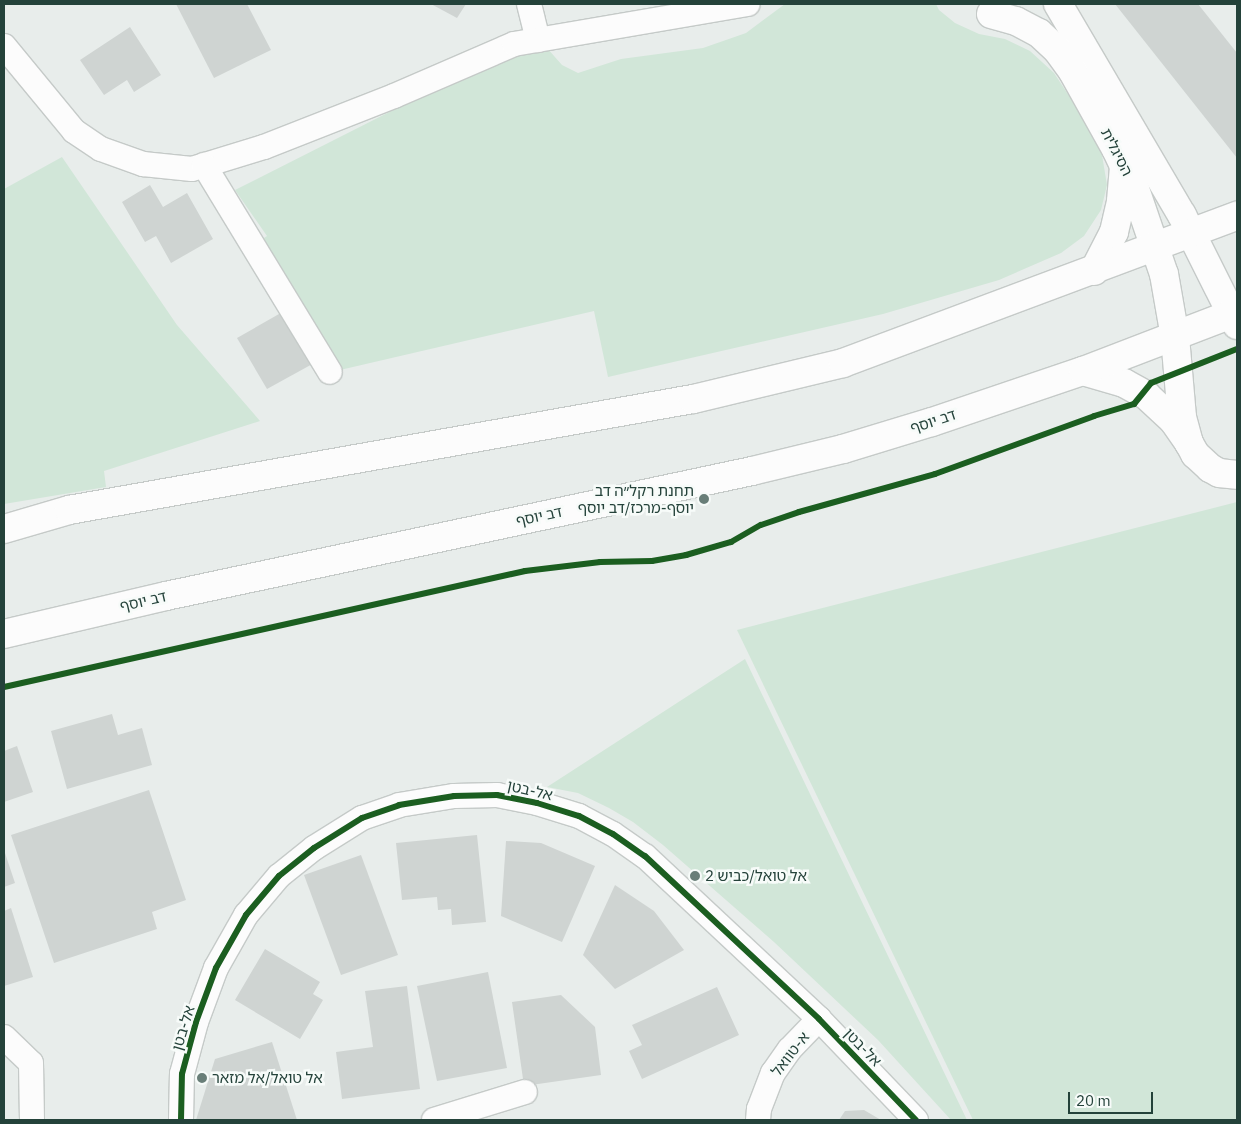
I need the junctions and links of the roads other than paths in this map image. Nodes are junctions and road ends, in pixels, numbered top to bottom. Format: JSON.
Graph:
{"nodes":[{"id":1,"x":530,"y":4,"type":"edge"},
{"id":2,"x":748,"y":4,"type":"edge"},
{"id":3,"x":1022,"y":4,"type":"edge"},
{"id":4,"x":1058,"y":4,"type":"edge"},
{"id":5,"x":980,"y":9,"type":"edge"},
{"id":6,"x":538,"y":40,"type":"junction"},
{"id":7,"x":4,"y":46,"type":"edge"},
{"id":8,"x":1124,"y":164,"type":"junction"},
{"id":9,"x":204,"y":165,"type":"junction"},
{"id":10,"x":1237,"y":216,"type":"edge"},
{"id":11,"x":1192,"y":233,"type":"junction"},
{"id":12,"x":1156,"y":247,"type":"junction"},
{"id":13,"x":1094,"y":271,"type":"junction"},
{"id":14,"x":1236,"y":317,"type":"edge"},
{"id":15,"x":1175,"y":337,"type":"junction"},
{"id":16,"x":1083,"y":371,"type":"junction"},
{"id":17,"x":330,"y":372,"type":"dead end"},
{"id":18,"x":1189,"y":443,"type":"junction"},
{"id":19,"x":1237,"y":475,"type":"edge"},
{"id":20,"x":4,"y":529,"type":"edge"},
{"id":21,"x":4,"y":634,"type":"edge"},
{"id":22,"x":819,"y":1019,"type":"junction"},
{"id":23,"x":4,"y":1037,"type":"edge"},
{"id":24,"x":525,"y":1092,"type":"dead end"},
{"id":25,"x":32,"y":1120,"type":"edge"},
{"id":26,"x":181,"y":1120,"type":"edge"},
{"id":27,"x":434,"y":1120,"type":"edge"},
{"id":28,"x":758,"y":1120,"type":"edge"},
{"id":29,"x":916,"y":1120,"type":"edge"}],
"edges":[{"from":1,"to":6,"type":"street"},
{"from":2,"to":6,"type":"street"},
{"from":3,"to":5,"type":"main road"},
{"from":4,"to":11,"type":"main road","name":"הסיגלית"},
{"from":5,"to":8,"type":"main road","name":"הסיגלית"},
{"from":6,"to":9,"type":"street"},
{"from":7,"to":9,"type":"street"},
{"from":8,"to":12,"type":"main road","name":"הסיגלית"},
{"from":8,"to":13,"type":"main road"},
{"from":9,"to":17,"type":"street"},
{"from":10,"to":11,"type":"main road"},
{"from":11,"to":12,"type":"main road"},
{"from":11,"to":14,"type":"main road","name":"הסיגלית"},
{"from":12,"to":13,"type":"main road"},
{"from":12,"to":15,"type":"main road","name":"הסיגלית"},
{"from":13,"to":20,"type":"main road"},
{"from":14,"to":15,"type":"main road","name":"דב יוסף"},
{"from":15,"to":16,"type":"main road","name":"דב יוסף"},
{"from":15,"to":18,"type":"main road","name":"הסיגלית"},
{"from":16,"to":18,"type":"main road"},
{"from":16,"to":21,"type":"main road","name":"דב יוסף"},
{"from":18,"to":19,"type":"main road"},
{"from":22,"to":26,"type":"street","name":"אל-בטן"},
{"from":22,"to":28,"type":"street","name":"א-טוואל"},
{"from":22,"to":29,"type":"street","name":"אל-בטן"},
{"from":23,"to":25,"type":"street"},
{"from":24,"to":27,"type":"street"}]}
